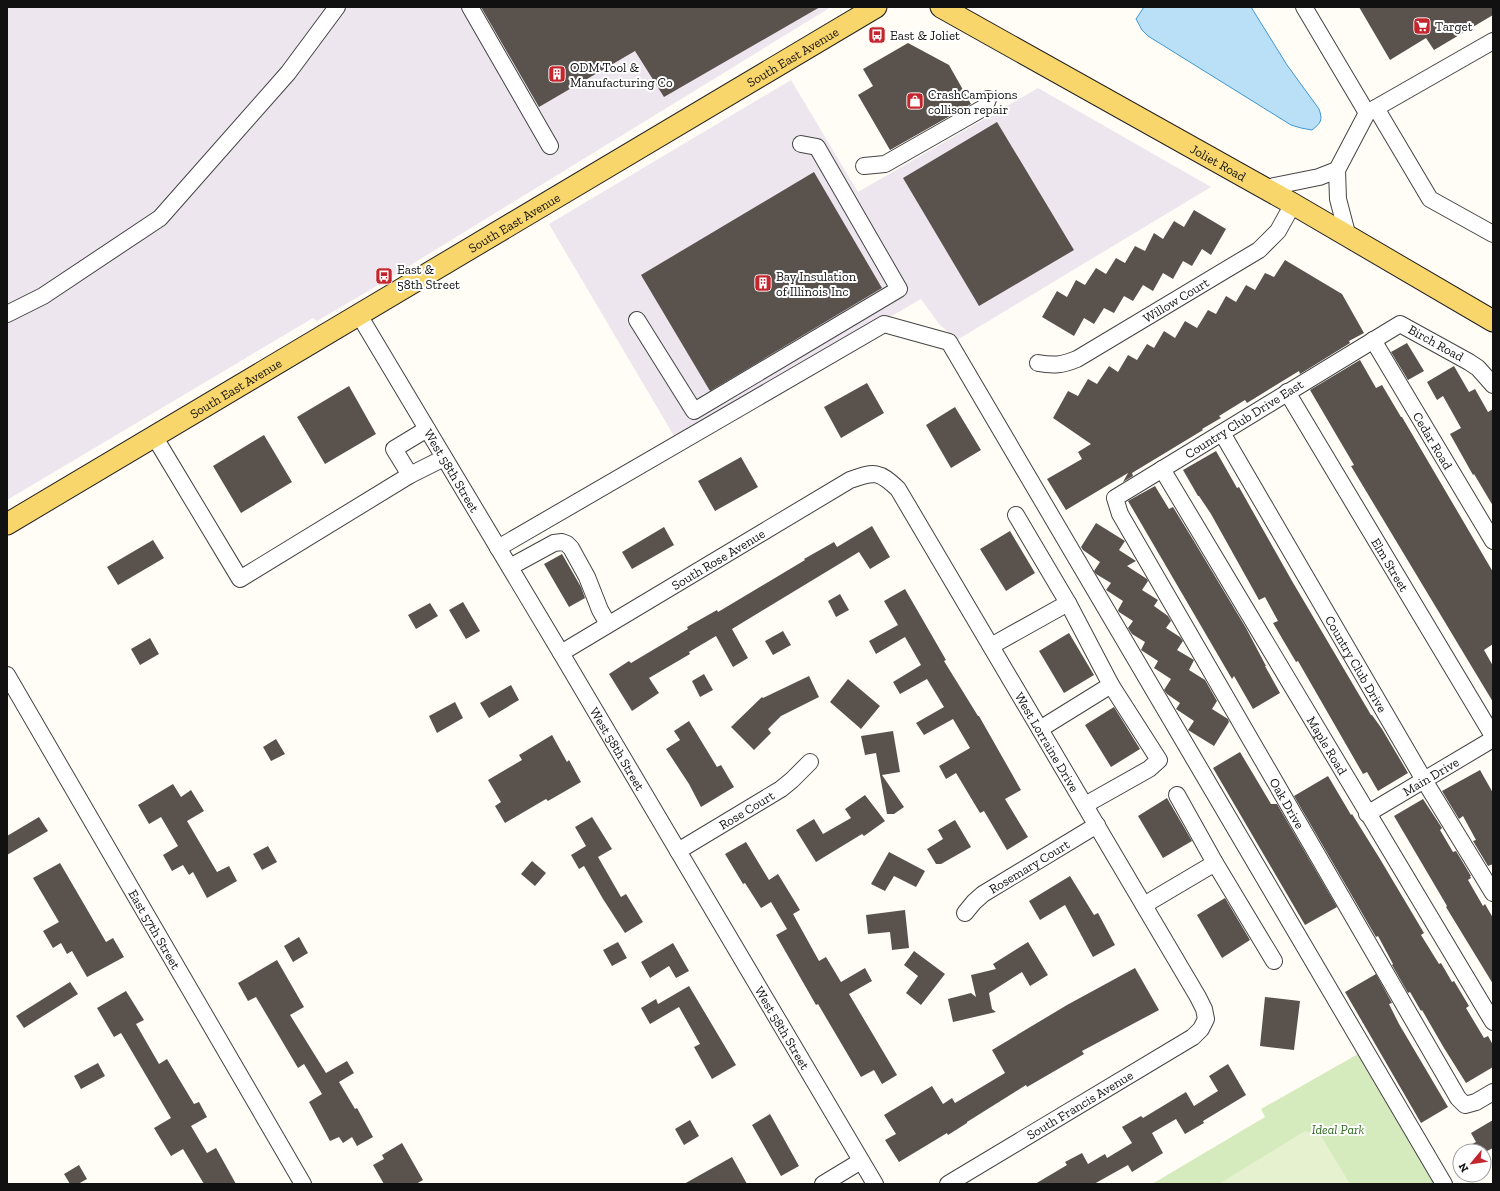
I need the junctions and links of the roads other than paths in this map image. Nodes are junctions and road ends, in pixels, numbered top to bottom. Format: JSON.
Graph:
{"nodes":[{"id":1,"x":337,"y":7,"type":"edge"},
{"id":2,"x":470,"y":7,"type":"edge"},
{"id":3,"x":876,"y":7,"type":"edge"},
{"id":4,"x":941,"y":7,"type":"edge"},
{"id":5,"x":1304,"y":7,"type":"edge"},
{"id":6,"x":1493,"y":41,"type":"edge"},
{"id":7,"x":988,"y":99,"type":"dead end"},
{"id":8,"x":1371,"y":111,"type":"junction"},
{"id":9,"x":801,"y":144,"type":"dead end"},
{"id":10,"x":550,"y":146,"type":"dead end"},
{"id":11,"x":864,"y":166,"type":"dead end"},
{"id":12,"x":1337,"y":170,"type":"junction"},
{"id":13,"x":1265,"y":188,"type":"junction"},
{"id":14,"x":1293,"y":204,"type":"junction"},
{"id":15,"x":1493,"y":234,"type":"edge"},
{"id":16,"x":1348,"y":237,"type":"junction"},
{"id":17,"x":7,"y":314,"type":"edge"},
{"id":18,"x":359,"y":315,"type":"junction"},
{"id":19,"x":637,"y":320,"type":"dead end"},
{"id":20,"x":1493,"y":321,"type":"edge"},
{"id":21,"x":1373,"y":340,"type":"junction"},
{"id":22,"x":1038,"y":363,"type":"dead end"},
{"id":23,"x":1493,"y":385,"type":"edge"},
{"id":24,"x":1287,"y":392,"type":"junction"},
{"id":25,"x":427,"y":429,"type":"junction"},
{"id":26,"x":1222,"y":433,"type":"junction"},
{"id":27,"x":154,"y":436,"type":"junction"},
{"id":28,"x":444,"y":458,"type":"junction"},
{"id":29,"x":1162,"y":469,"type":"junction"},
{"id":30,"x":877,"y":473,"type":"joint"},
{"id":31,"x":410,"y":475,"type":"junction"},
{"id":32,"x":1115,"y":498,"type":"joint"},
{"id":33,"x":1016,"y":515,"type":"dead end"},
{"id":34,"x":7,"y":524,"type":"edge"},
{"id":35,"x":1493,"y":541,"type":"edge"},
{"id":36,"x":498,"y":548,"type":"junction"},
{"id":37,"x":510,"y":567,"type":"junction"},
{"id":38,"x":1068,"y":604,"type":"junction"},
{"id":39,"x":608,"y":624,"type":"junction"},
{"id":40,"x":992,"y":646,"type":"junction"},
{"id":41,"x":561,"y":653,"type":"junction"},
{"id":42,"x":7,"y":675,"type":"edge"},
{"id":43,"x":1111,"y":686,"type":"junction"},
{"id":44,"x":1040,"y":729,"type":"junction"},
{"id":45,"x":1493,"y":737,"type":"edge"},
{"id":46,"x":810,"y":762,"type":"dead end"},
{"id":47,"x":1424,"y":780,"type":"junction"},
{"id":48,"x":1177,"y":795,"type":"dead end"},
{"id":49,"x":1085,"y":806,"type":"junction"},
{"id":50,"x":1367,"y":814,"type":"junction"},
{"id":51,"x":1097,"y":825,"type":"junction"},
{"id":52,"x":678,"y":851,"type":"junction"},
{"id":53,"x":1215,"y":863,"type":"junction"},
{"id":54,"x":1493,"y":893,"type":"edge"},
{"id":55,"x":1144,"y":905,"type":"junction"},
{"id":56,"x":965,"y":913,"type":"dead end"},
{"id":57,"x":1274,"y":961,"type":"dead end"},
{"id":58,"x":1206,"y":1019,"type":"joint"},
{"id":59,"x":1493,"y":1022,"type":"edge"},
{"id":60,"x":1493,"y":1092,"type":"edge"},
{"id":61,"x":861,"y":1161,"type":"junction"},
{"id":62,"x":303,"y":1184,"type":"edge"},
{"id":63,"x":823,"y":1184,"type":"edge"},
{"id":64,"x":875,"y":1184,"type":"edge"},
{"id":65,"x":948,"y":1184,"type":"edge"},
{"id":66,"x":1444,"y":1184,"type":"edge"}],
"edges":[{"from":1,"to":17,"type":"street"},
{"from":2,"to":10,"type":"street"},
{"from":3,"to":18,"type":"main road","name":"South East Avenue"},
{"from":4,"to":13,"type":"main road","name":"Joliet Road"},
{"from":5,"to":8,"type":"street"},
{"from":6,"to":8,"type":"street"},
{"from":7,"to":11,"type":"street"},
{"from":8,"to":12,"type":"street"},
{"from":8,"to":15,"type":"street"},
{"from":9,"to":19,"type":"street"},
{"from":12,"to":13,"type":"street"},
{"from":12,"to":16,"type":"street"},
{"from":13,"to":14,"type":"main road","name":"Joliet Road"},
{"from":14,"to":16,"type":"main road","name":"Joliet Road"},
{"from":14,"to":22,"type":"street","name":"Willow Court"},
{"from":16,"to":20,"type":"main road","name":"Joliet Road"},
{"from":18,"to":25,"type":"street","name":"West 58th Street"},
{"from":18,"to":27,"type":"main road","name":"South East Avenue"},
{"from":21,"to":23,"type":"street","name":"Birch Road"},
{"from":21,"to":24,"type":"street","name":"Country Club Drive East"},
{"from":21,"to":35,"type":"street","name":"Cedar Road"},
{"from":24,"to":26,"type":"street","name":"Country Club Drive East"},
{"from":24,"to":45,"type":"street","name":"Elm Street"},
{"from":25,"to":28,"type":"street","name":"West 58th Street"},
{"from":25,"to":31,"type":"street"},
{"from":26,"to":29,"type":"street","name":"Country Club Drive East"},
{"from":26,"to":47,"type":"street","name":"Country Club Drive"},
{"from":27,"to":31,"type":"street"},
{"from":27,"to":34,"type":"main road","name":"South East Avenue"},
{"from":28,"to":31,"type":"street"},
{"from":28,"to":36,"type":"street","name":"West 58th Street"},
{"from":29,"to":32,"type":"street","name":"Country Club Drive East"},
{"from":29,"to":50,"type":"street","name":"Maple Road"},
{"from":30,"to":39,"type":"street","name":"South Rose Avenue"},
{"from":30,"to":40,"type":"street","name":"West Lorraine Drive"},
{"from":32,"to":60,"type":"street","name":"Oak Drive"},
{"from":33,"to":38,"type":"street"},
{"from":36,"to":37,"type":"street","name":"West 58th Street"},
{"from":36,"to":66,"type":"street"},
{"from":37,"to":39,"type":"street"},
{"from":37,"to":41,"type":"street","name":"West 58th Street"},
{"from":38,"to":40,"type":"street"},
{"from":38,"to":43,"type":"street"},
{"from":39,"to":41,"type":"street","name":"South Rose Avenue"},
{"from":40,"to":44,"type":"street","name":"West Lorraine Drive"},
{"from":41,"to":52,"type":"street","name":"West 58th Street"},
{"from":42,"to":62,"type":"street","name":"East 57th Street"},
{"from":43,"to":44,"type":"street"},
{"from":43,"to":49,"type":"street"},
{"from":44,"to":49,"type":"street","name":"West Lorraine Drive"},
{"from":45,"to":47,"type":"street","name":"Main Drive"},
{"from":46,"to":52,"type":"street","name":"Rose Court"},
{"from":47,"to":50,"type":"street","name":"Main Drive"},
{"from":47,"to":54,"type":"street","name":"Country Club Drive"},
{"from":48,"to":53,"type":"street"},
{"from":49,"to":51,"type":"street","name":"West Lorraine Drive"},
{"from":50,"to":59,"type":"street","name":"Maple Road"},
{"from":51,"to":55,"type":"street","name":"West Lorraine Drive"},
{"from":51,"to":56,"type":"street","name":"Rosemary Court"},
{"from":52,"to":61,"type":"street","name":"West 58th Street"},
{"from":53,"to":55,"type":"street"},
{"from":53,"to":57,"type":"street"},
{"from":55,"to":58,"type":"street","name":"West Lorraine Drive"},
{"from":58,"to":65,"type":"street","name":"South Francis Avenue"},
{"from":61,"to":63,"type":"street"},
{"from":61,"to":64,"type":"street","name":"West 58th Street"}]}
